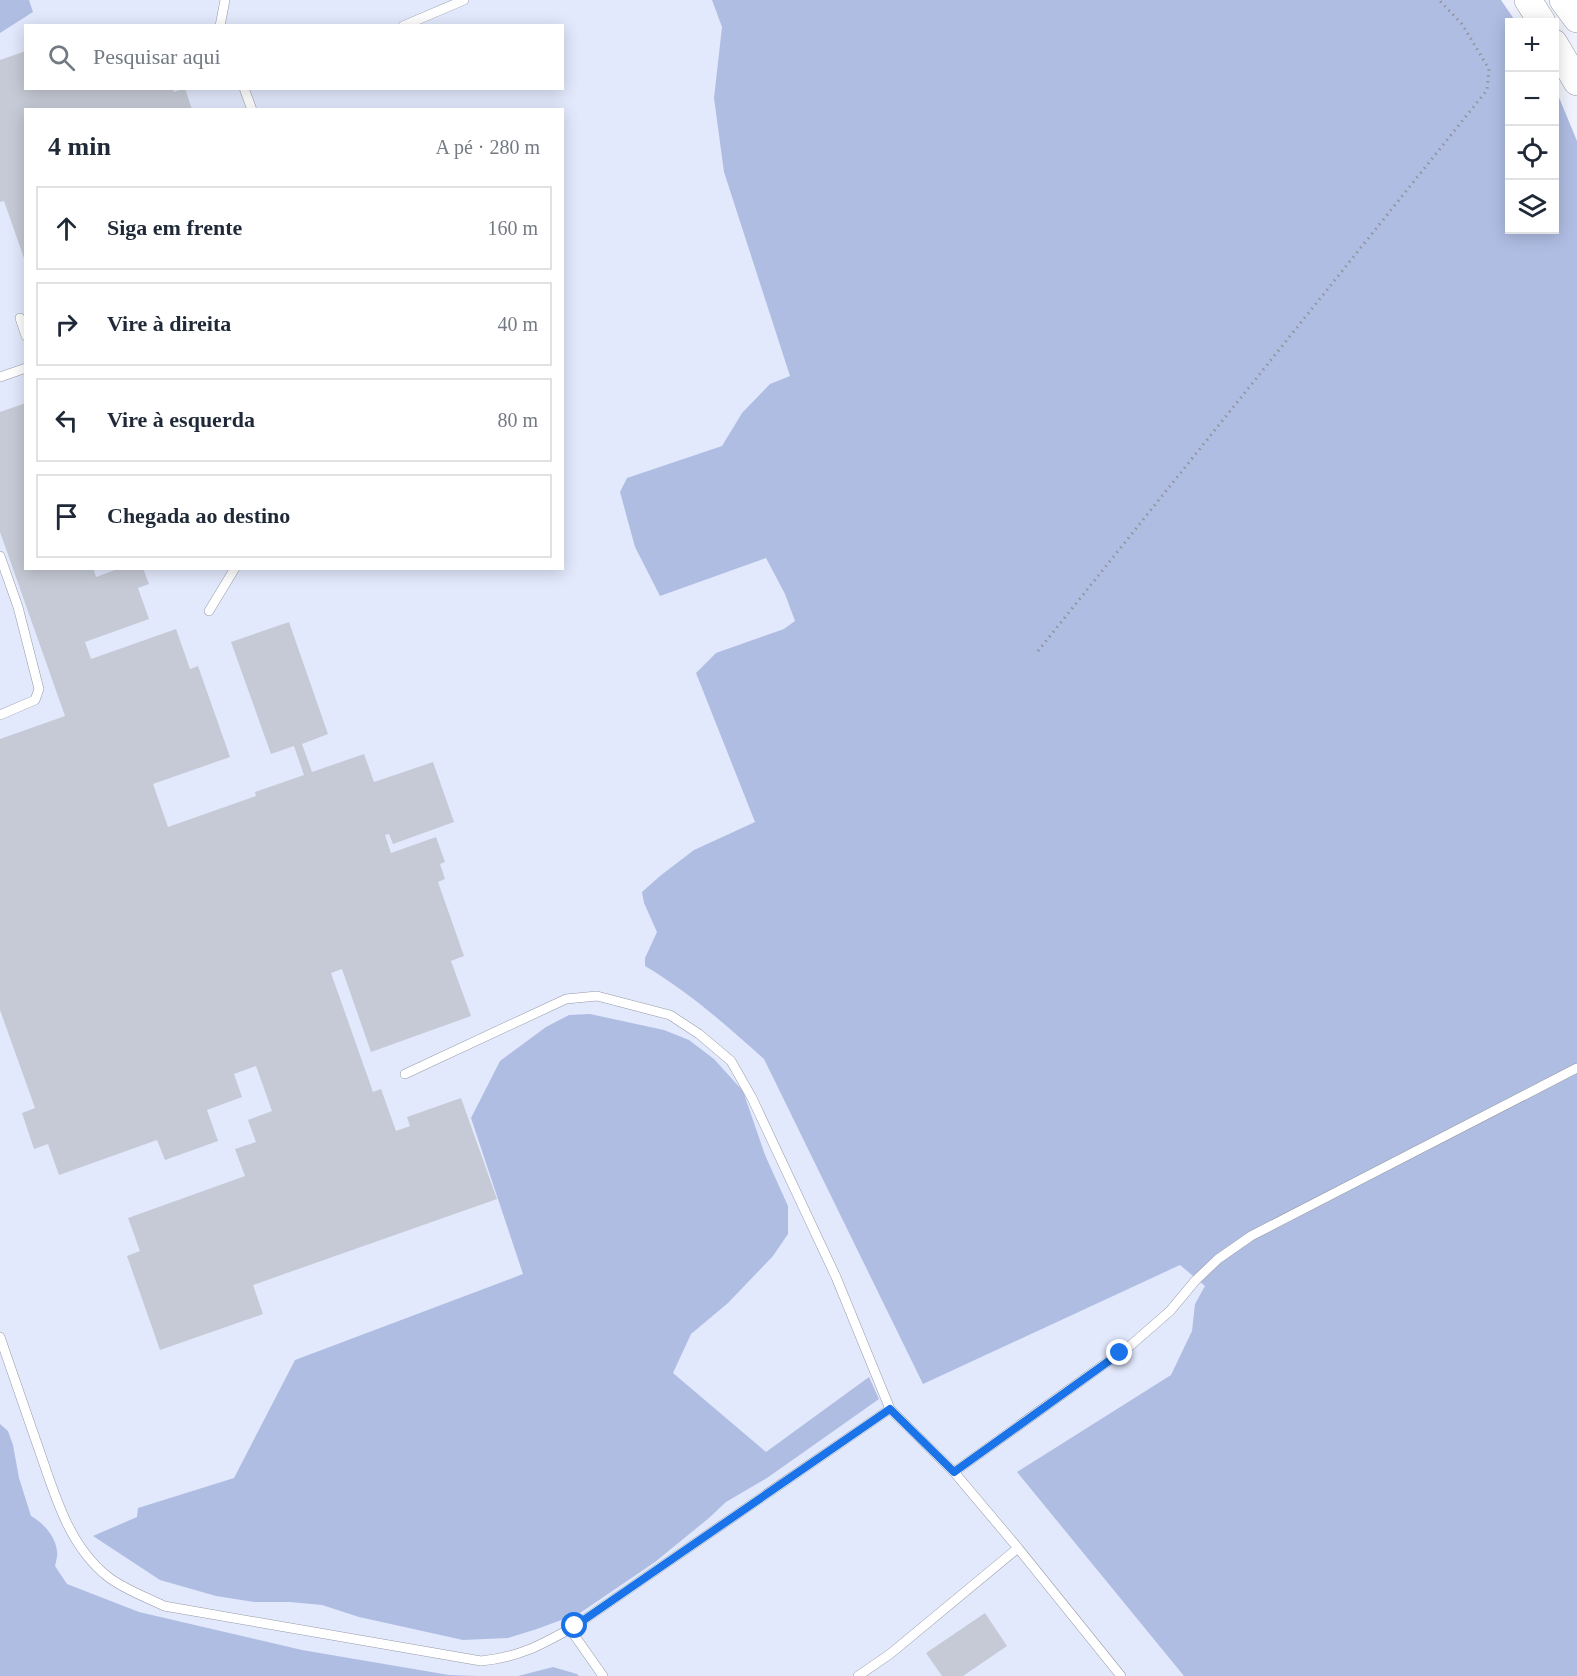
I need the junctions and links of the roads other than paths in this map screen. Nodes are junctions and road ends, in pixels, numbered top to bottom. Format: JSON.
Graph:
{"nodes":[{"id":1,"x":225,"y":0,"type":"edge"},
{"id":2,"x":464,"y":0,"type":"edge"},
{"id":3,"x":1528,"y":0,"type":"edge"},
{"id":4,"x":1563,"y":0,"type":"edge"},
{"id":5,"x":1539,"y":18,"type":"edge"},
{"id":6,"x":1577,"y":19,"type":"edge"},
{"id":7,"x":220,"y":24,"type":"edge"},
{"id":8,"x":408,"y":24,"type":"edge"},
{"id":9,"x":1559,"y":51,"type":"edge"},
{"id":10,"x":1577,"y":82,"type":"edge"},
{"id":11,"x":247,"y":90,"type":"edge"},
{"id":12,"x":252,"y":108,"type":"edge"},
{"id":13,"x":20,"y":318,"type":"dead end"},
{"id":14,"x":24,"y":330,"type":"edge"},
{"id":15,"x":24,"y":369,"type":"edge"},
{"id":16,"x":0,"y":377,"type":"edge"},
{"id":17,"x":0,"y":556,"type":"edge"},
{"id":18,"x":234,"y":570,"type":"edge"},
{"id":19,"x":209,"y":611,"type":"dead end"},
{"id":20,"x":0,"y":714,"type":"edge"},
{"id":21,"x":1577,"y":1068,"type":"edge"},
{"id":22,"x":405,"y":1074,"type":"dead end"},
{"id":23,"x":0,"y":1337,"type":"edge"},
{"id":24,"x":890,"y":1409,"type":"junction"},
{"id":25,"x":954,"y":1472,"type":"junction"},
{"id":26,"x":1018,"y":1548,"type":"junction"},
{"id":27,"x":570,"y":1629,"type":"junction"},
{"id":28,"x":603,"y":1676,"type":"edge"},
{"id":29,"x":858,"y":1676,"type":"edge"},
{"id":30,"x":1121,"y":1676,"type":"edge"}],
"edges":[{"from":1,"to":7,"type":"lane"},
{"from":2,"to":8,"type":"lane"},
{"from":3,"to":5,"type":"main road"},
{"from":4,"to":6,"type":"main road"},
{"from":9,"to":10,"type":"main road"},
{"from":11,"to":12,"type":"lane"},
{"from":13,"to":14,"type":"lane"},
{"from":15,"to":16,"type":"lane"},
{"from":17,"to":20,"type":"lane"},
{"from":18,"to":19,"type":"lane"},
{"from":21,"to":25,"type":"lane"},
{"from":22,"to":24,"type":"lane"},
{"from":23,"to":27,"type":"lane"},
{"from":24,"to":25,"type":"lane"},
{"from":24,"to":27,"type":"lane"},
{"from":25,"to":26,"type":"lane"},
{"from":26,"to":29,"type":"lane"},
{"from":26,"to":30,"type":"lane"},
{"from":27,"to":28,"type":"lane"}]}
